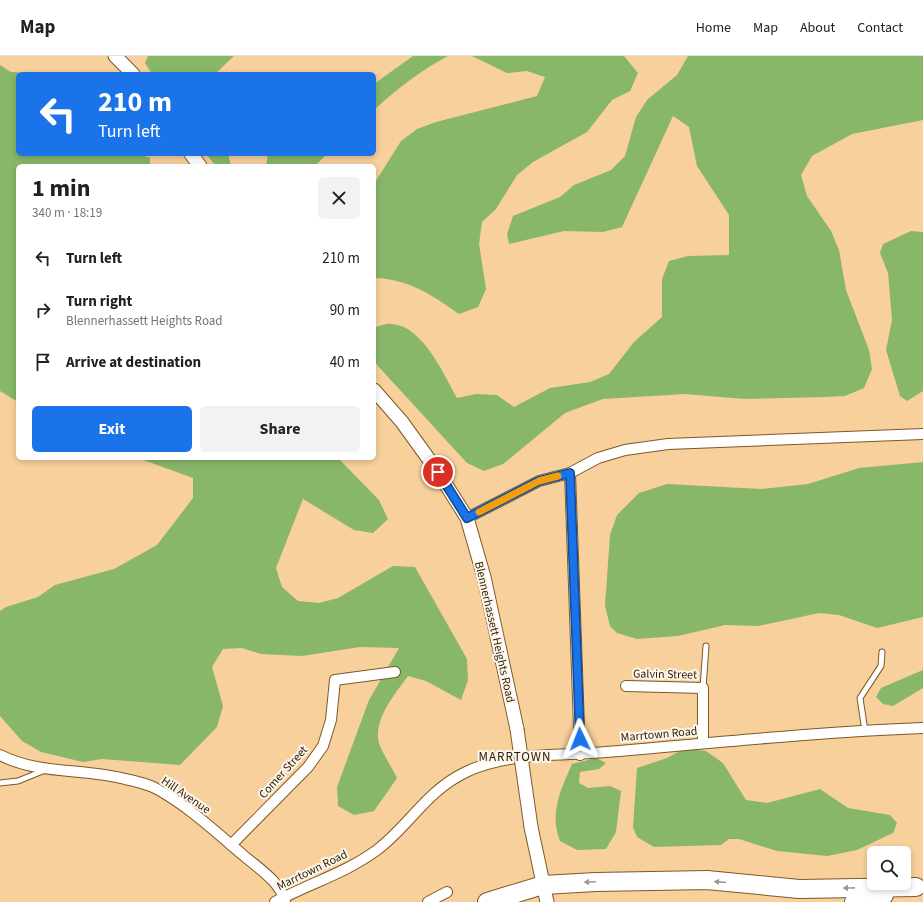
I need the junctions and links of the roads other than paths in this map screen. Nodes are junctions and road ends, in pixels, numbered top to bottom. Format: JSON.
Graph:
{"nodes":[{"id":1,"x":114,"y":56,"type":"edge"},
{"id":2,"x":130,"y":72,"type":"edge"},
{"id":3,"x":376,"y":392,"type":"edge"},
{"id":4,"x":923,"y":434,"type":"edge"},
{"id":5,"x":570,"y":473,"type":"junction"},
{"id":6,"x":467,"y":518,"type":"junction"},
{"id":7,"x":706,"y":646,"type":"dead end"},
{"id":8,"x":882,"y":652,"type":"dead end"},
{"id":9,"x":396,"y":672,"type":"dead end"},
{"id":10,"x":626,"y":686,"type":"dead end"},
{"id":11,"x":703,"y":688,"type":"junction"},
{"id":12,"x":923,"y":728,"type":"edge"},
{"id":13,"x":865,"y":731,"type":"junction"},
{"id":14,"x":703,"y":743,"type":"junction"},
{"id":15,"x":0,"y":755,"type":"edge"},
{"id":16,"x":580,"y":755,"type":"junction"},
{"id":17,"x":46,"y":769,"type":"junction"},
{"id":18,"x":0,"y":783,"type":"edge"},
{"id":19,"x":231,"y":845,"type":"junction"},
{"id":20,"x":920,"y":886,"type":"edge"},
{"id":21,"x":447,"y":892,"type":"dead end"},
{"id":22,"x":545,"y":894,"type":"edge"},
{"id":23,"x":285,"y":899,"type":"edge"},
{"id":24,"x":275,"y":902,"type":"edge"},
{"id":25,"x":428,"y":902,"type":"edge"},
{"id":26,"x":487,"y":902,"type":"edge"},
{"id":27,"x":854,"y":902,"type":"edge"}],
"edges":[{"from":1,"to":2,"type":"street"},
{"from":3,"to":6,"type":"street","name":"Blennerhassett Heights Road"},
{"from":4,"to":5,"type":"street"},
{"from":5,"to":6,"type":"street"},
{"from":5,"to":16,"type":"street"},
{"from":6,"to":22,"type":"street","name":"Blennerhassett Heights Road","bridge":true},
{"from":7,"to":11,"type":"lane"},
{"from":8,"to":13,"type":"lane"},
{"from":9,"to":19,"type":"street","name":"Comer Street"},
{"from":10,"to":11,"type":"street","name":"Galvin Street"},
{"from":11,"to":14,"type":"street"},
{"from":12,"to":13,"type":"street","name":"Marrtown Road"},
{"from":13,"to":14,"type":"street","name":"Marrtown Road"},
{"from":14,"to":16,"type":"street","name":"Marrtown Road"},
{"from":15,"to":17,"type":"street","name":"Hill Avenue"},
{"from":16,"to":23,"type":"street","name":"Marrtown Road"},
{"from":17,"to":18,"type":"lane"},
{"from":17,"to":19,"type":"street","name":"Hill Avenue"},
{"from":19,"to":23,"type":"street","name":"Hill Avenue"},
{"from":20,"to":22,"type":"highway","one_way":true},
{"from":20,"to":27,"type":"highway"},
{"from":21,"to":25,"type":"street"},
{"from":22,"to":26,"type":"highway"},
{"from":23,"to":24,"type":"street","name":"Marrtown Road"}]}
